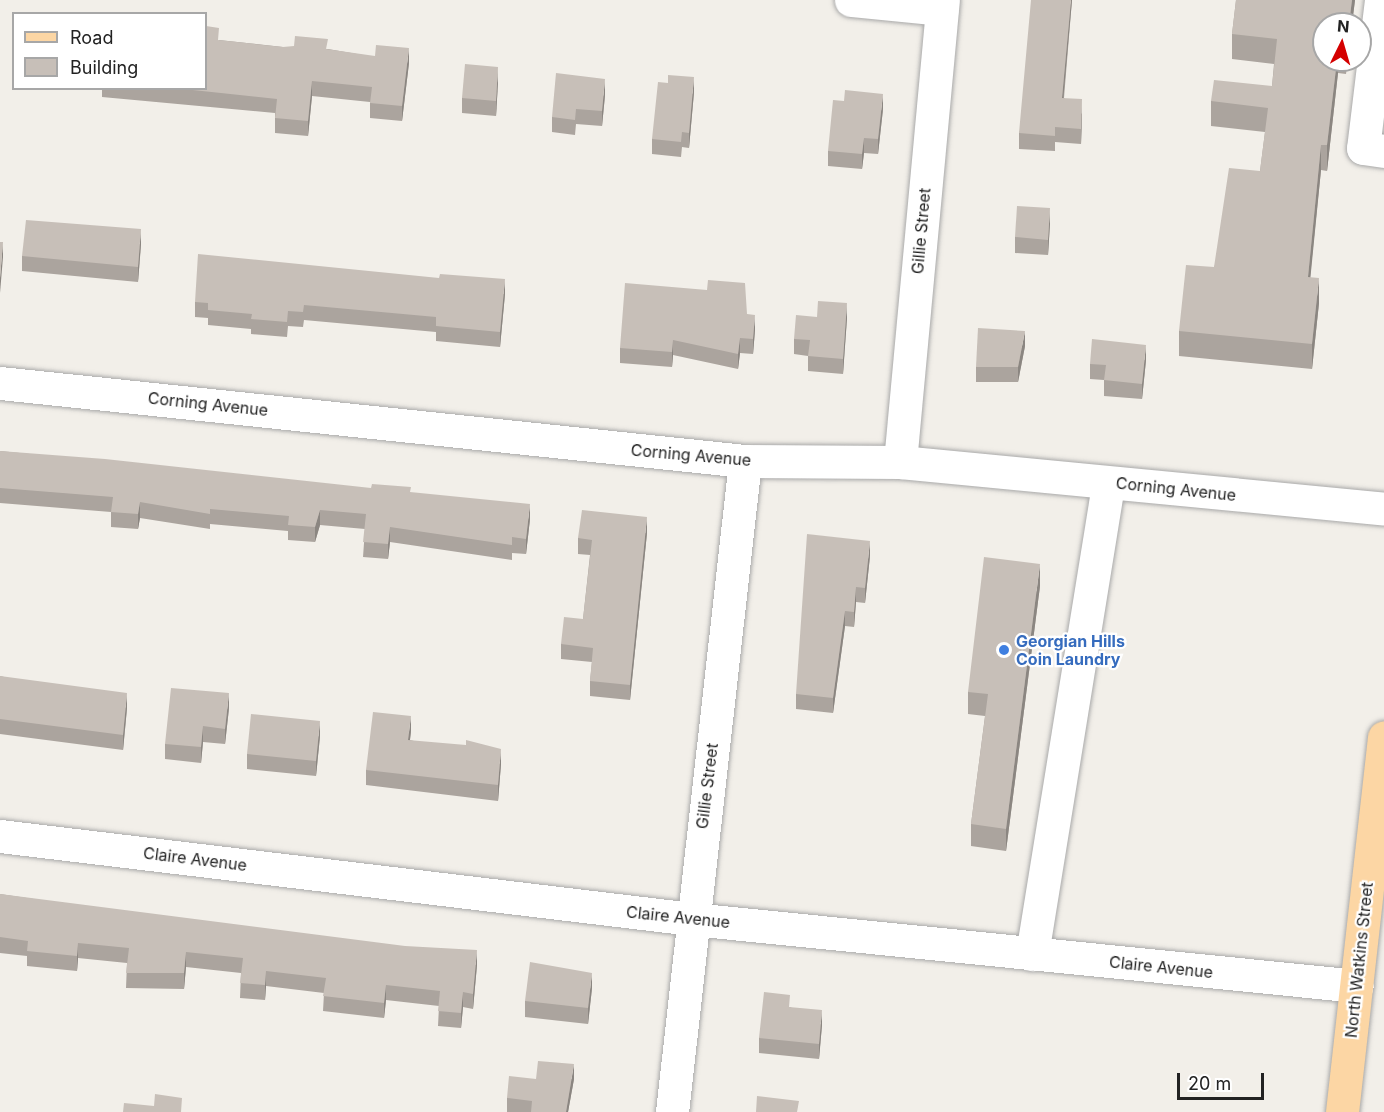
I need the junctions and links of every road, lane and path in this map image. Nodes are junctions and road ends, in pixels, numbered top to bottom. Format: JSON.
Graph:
{"nodes":[{"id":1,"x":851,"y":0,"type":"edge"},
{"id":2,"x":1381,"y":0,"type":"edge"},
{"id":3,"x":943,"y":4,"type":"edge"},
{"id":4,"x":1384,"y":151,"type":"edge"},
{"id":5,"x":0,"y":382,"type":"edge"},
{"id":6,"x":745,"y":461,"type":"junction"},
{"id":7,"x":900,"y":462,"type":"junction"},
{"id":8,"x":1108,"y":483,"type":"junction"},
{"id":9,"x":1384,"y":509,"type":"edge"},
{"id":10,"x":1383,"y":748,"type":"edge"},
{"id":11,"x":0,"y":836,"type":"edge"},
{"id":12,"x":692,"y":919,"type":"junction"},
{"id":13,"x":1032,"y":954,"type":"junction"},
{"id":14,"x":1357,"y":986,"type":"junction"},
{"id":15,"x":672,"y":1112,"type":"edge"},
{"id":16,"x":1342,"y":1112,"type":"edge"}],
"edges":[{"from":1,"to":3,"type":"street"},
{"from":2,"to":4,"type":"street"},
{"from":3,"to":7,"type":"street","name":"Gillie Street"},
{"from":5,"to":6,"type":"street","name":"Corning Avenue"},
{"from":6,"to":7,"type":"street","name":"Corning Avenue"},
{"from":6,"to":12,"type":"street","name":"Gillie Street"},
{"from":7,"to":8,"type":"street","name":"Corning Avenue"},
{"from":8,"to":9,"type":"street","name":"Corning Avenue"},
{"from":8,"to":13,"type":"street"},
{"from":10,"to":14,"type":"main road","name":"North Watkins Street"},
{"from":11,"to":12,"type":"street","name":"Claire Avenue"},
{"from":12,"to":13,"type":"street","name":"Claire Avenue"},
{"from":12,"to":15,"type":"street","name":"Gillie Street"},
{"from":13,"to":14,"type":"street","name":"Claire Avenue"},
{"from":14,"to":16,"type":"main road","name":"North Watkins Street"}]}
